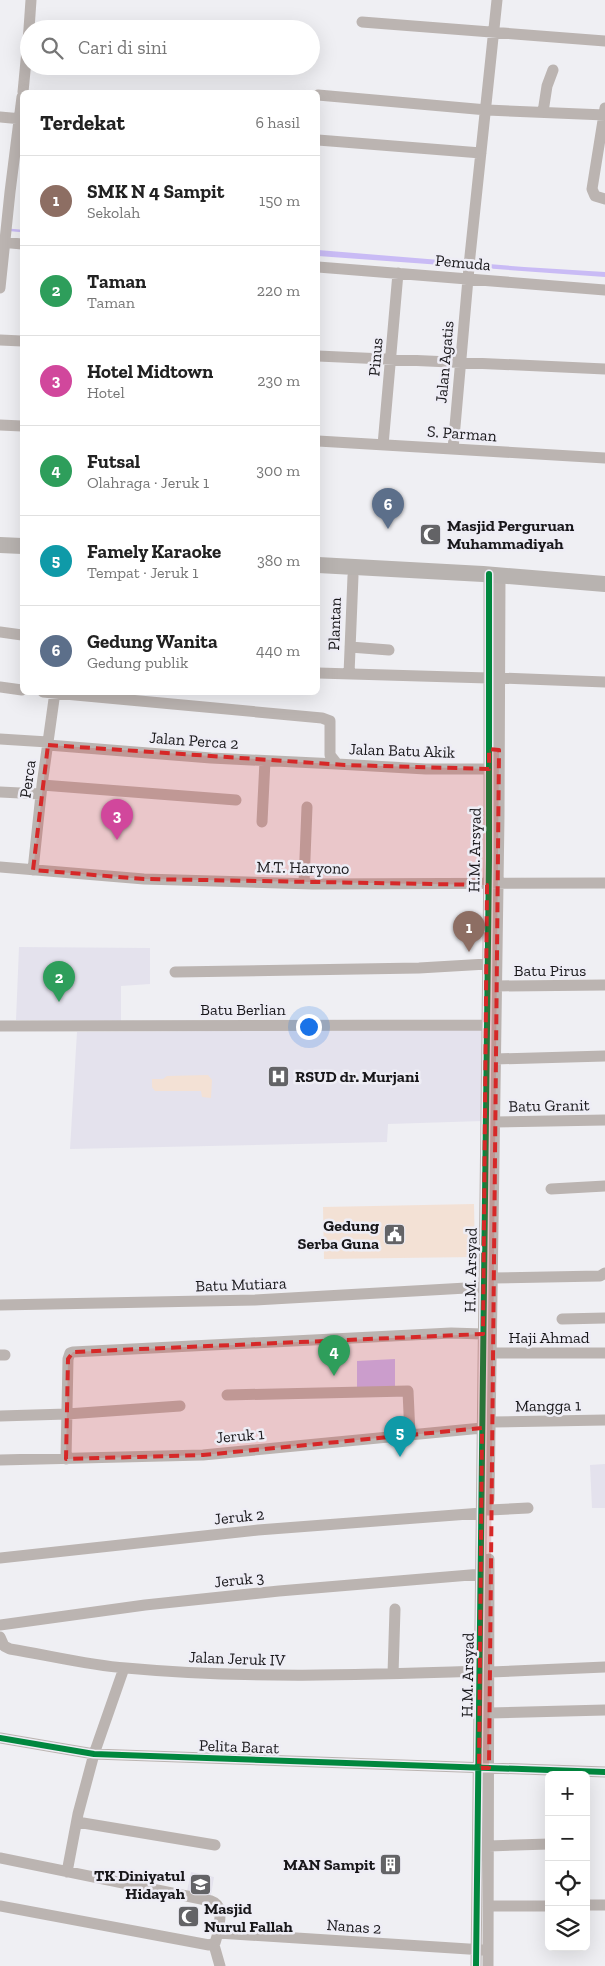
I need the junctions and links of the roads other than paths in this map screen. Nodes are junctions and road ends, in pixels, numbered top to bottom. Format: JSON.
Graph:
{"nodes":[{"id":1,"x":31,"y":0,"type":"edge"},
{"id":2,"x":497,"y":0,"type":"edge"},
{"id":3,"x":30,"y":20,"type":"edge"},
{"id":4,"x":362,"y":22,"type":"dead end"},
{"id":5,"x":494,"y":34,"type":"junction"},
{"id":6,"x":605,"y":41,"type":"edge"},
{"id":7,"x":553,"y":70,"type":"dead end"},
{"id":8,"x":25,"y":75,"type":"edge"},
{"id":9,"x":23,"y":90,"type":"edge"},
{"id":10,"x":320,"y":95,"type":"edge"},
{"id":11,"x":487,"y":110,"type":"junction"},
{"id":12,"x":543,"y":112,"type":"junction"},
{"id":13,"x":605,"y":113,"type":"edge"},
{"id":14,"x":0,"y":117,"type":"edge"},
{"id":15,"x":20,"y":119,"type":"edge"},
{"id":16,"x":20,"y":131,"type":"edge"},
{"id":17,"x":320,"y":140,"type":"edge"},
{"id":18,"x":481,"y":153,"type":"junction"},
{"id":19,"x":605,"y":199,"type":"edge"},
{"id":20,"x":3,"y":242,"type":"edge"},
{"id":21,"x":20,"y":244,"type":"edge"},
{"id":22,"x":320,"y":267,"type":"edge"},
{"id":23,"x":398,"y":273,"type":"junction"},
{"id":24,"x":469,"y":274,"type":"junction"},
{"id":25,"x":0,"y":288,"type":"edge"},
{"id":26,"x":605,"y":290,"type":"edge"},
{"id":27,"x":0,"y":340,"type":"edge"},
{"id":28,"x":20,"y":342,"type":"edge"},
{"id":29,"x":320,"y":356,"type":"edge"},
{"id":30,"x":392,"y":359,"type":"junction"},
{"id":31,"x":460,"y":362,"type":"junction"},
{"id":32,"x":605,"y":369,"type":"edge"},
{"id":33,"x":0,"y":425,"type":"edge"},
{"id":34,"x":20,"y":426,"type":"edge"},
{"id":35,"x":320,"y":441,"type":"edge"},
{"id":36,"x":383,"y":445,"type":"junction"},
{"id":37,"x":453,"y":449,"type":"junction"},
{"id":38,"x":605,"y":458,"type":"edge"},
{"id":39,"x":0,"y":545,"type":"edge"},
{"id":40,"x":20,"y":546,"type":"edge"},
{"id":41,"x":0,"y":555,"type":"edge"},
{"id":42,"x":20,"y":556,"type":"edge"},
{"id":43,"x":320,"y":566,"type":"edge"},
{"id":44,"x":343,"y":573,"type":"junction"},
{"id":45,"x":320,"y":574,"type":"edge"},
{"id":46,"x":494,"y":580,"type":"junction"},
{"id":47,"x":605,"y":584,"type":"edge"},
{"id":48,"x":605,"y":594,"type":"edge"},
{"id":49,"x":0,"y":632,"type":"edge"},
{"id":50,"x":20,"y":635,"type":"edge"},
{"id":51,"x":350,"y":647,"type":"junction"},
{"id":52,"x":389,"y":650,"type":"dead end"},
{"id":53,"x":320,"y":673,"type":"edge"},
{"id":54,"x":348,"y":674,"type":"junction"},
{"id":55,"x":494,"y":678,"type":"junction"},
{"id":56,"x":605,"y":682,"type":"edge"},
{"id":57,"x":0,"y":686,"type":"edge"},
{"id":58,"x":20,"y":690,"type":"edge"},
{"id":59,"x":51,"y":695,"type":"edge"},
{"id":60,"x":78,"y":695,"type":"edge"},
{"id":61,"x":0,"y":738,"type":"edge"},
{"id":62,"x":48,"y":744,"type":"junction"},
{"id":63,"x":494,"y":750,"type":"junction"},
{"id":64,"x":265,"y":761,"type":"junction"},
{"id":65,"x":337,"y":764,"type":"junction"},
{"id":66,"x":489,"y":769,"type":"junction"},
{"id":67,"x":42,"y":790,"type":"junction"},
{"id":68,"x":0,"y":792,"type":"edge"},
{"id":69,"x":236,"y":800,"type":"dead end"},
{"id":70,"x":307,"y":806,"type":"dead end"},
{"id":71,"x":262,"y":822,"type":"dead end"},
{"id":72,"x":0,"y":867,"type":"edge"},
{"id":73,"x":33,"y":870,"type":"junction"},
{"id":74,"x":304,"y":883,"type":"junction"},
{"id":75,"x":605,"y":883,"type":"edge"},
{"id":76,"x":493,"y":884,"type":"junction"},
{"id":77,"x":487,"y":964,"type":"junction"},
{"id":78,"x":175,"y":972,"type":"dead end"},
{"id":79,"x":605,"y":985,"type":"edge"},
{"id":80,"x":496,"y":986,"type":"junction"},
{"id":81,"x":487,"y":1025,"type":"junction"},
{"id":82,"x":0,"y":1026,"type":"edge"},
{"id":83,"x":605,"y":1056,"type":"edge"},
{"id":84,"x":495,"y":1059,"type":"junction"},
{"id":85,"x":605,"y":1120,"type":"edge"},
{"id":86,"x":494,"y":1122,"type":"junction"},
{"id":87,"x":605,"y":1186,"type":"edge"},
{"id":88,"x":551,"y":1189,"type":"dead end"},
{"id":89,"x":605,"y":1272,"type":"edge"},
{"id":90,"x":488,"y":1282,"type":"junction"},
{"id":91,"x":0,"y":1305,"type":"edge"},
{"id":92,"x":605,"y":1318,"type":"edge"},
{"id":93,"x":562,"y":1319,"type":"dead end"},
{"id":94,"x":483,"y":1334,"type":"junction"},
{"id":95,"x":492,"y":1353,"type":"junction"},
{"id":96,"x":605,"y":1353,"type":"edge"},
{"id":97,"x":227,"y":1395,"type":"dead end"},
{"id":98,"x":180,"y":1406,"type":"dead end"},
{"id":99,"x":67,"y":1414,"type":"junction"},
{"id":100,"x":0,"y":1416,"type":"edge"},
{"id":101,"x":605,"y":1420,"type":"edge"},
{"id":102,"x":487,"y":1425,"type":"junction"},
{"id":103,"x":410,"y":1435,"type":"junction"},
{"id":104,"x":66,"y":1459,"type":"junction"},
{"id":105,"x":0,"y":1460,"type":"edge"},
{"id":106,"x":528,"y":1508,"type":"dead end"},
{"id":107,"x":485,"y":1511,"type":"junction"},
{"id":108,"x":0,"y":1558,"type":"edge"},
{"id":109,"x":482,"y":1574,"type":"junction"},
{"id":110,"x":395,"y":1609,"type":"dead end"},
{"id":111,"x":0,"y":1625,"type":"edge"},
{"id":112,"x":0,"y":1637,"type":"edge"},
{"id":113,"x":605,"y":1667,"type":"edge"},
{"id":114,"x":124,"y":1668,"type":"junction"},
{"id":115,"x":485,"y":1671,"type":"junction"},
{"id":116,"x":393,"y":1674,"type":"junction"},
{"id":117,"x":605,"y":1710,"type":"edge"},
{"id":118,"x":489,"y":1713,"type":"junction"},
{"id":119,"x":0,"y":1738,"type":"edge"},
{"id":120,"x":94,"y":1754,"type":"junction"},
{"id":121,"x":484,"y":1768,"type":"junction"},
{"id":122,"x":605,"y":1772,"type":"edge"},
{"id":123,"x":76,"y":1822,"type":"junction"},
{"id":124,"x":545,"y":1844,"type":"edge"},
{"id":125,"x":215,"y":1845,"type":"dead end"},
{"id":126,"x":489,"y":1846,"type":"junction"},
{"id":127,"x":0,"y":1858,"type":"edge"},
{"id":128,"x":67,"y":1872,"type":"junction"},
{"id":129,"x":590,"y":1905,"type":"edge"},
{"id":130,"x":605,"y":1905,"type":"edge"},
{"id":131,"x":0,"y":1906,"type":"edge"},
{"id":132,"x":488,"y":1906,"type":"junction"},
{"id":133,"x":545,"y":1906,"type":"edge"},
{"id":134,"x":216,"y":1939,"type":"junction"},
{"id":135,"x":483,"y":1950,"type":"junction"},
{"id":136,"x":220,"y":1966,"type":"edge"},
{"id":137,"x":476,"y":1966,"type":"edge"},
{"id":138,"x":488,"y":1966,"type":"edge"}],
"edges":[{"from":1,"to":3,"type":"street"},
{"from":2,"to":5,"type":"street","name":"Jalan Agatis"},
{"from":4,"to":5,"type":"street"},
{"from":5,"to":6,"type":"street"},
{"from":5,"to":11,"type":"street","name":"Jalan Agatis"},
{"from":7,"to":12,"type":"street"},
{"from":8,"to":9,"type":"street"},
{"from":10,"to":11,"type":"street"},
{"from":11,"to":12,"type":"street"},
{"from":11,"to":18,"type":"street","name":"Jalan Agatis"},
{"from":12,"to":13,"type":"street"},
{"from":13,"to":19,"type":"street"},
{"from":14,"to":15,"type":"street"},
{"from":16,"to":20,"type":"street"},
{"from":17,"to":18,"type":"street"},
{"from":18,"to":24,"type":"street","name":"Jalan Agatis"},
{"from":20,"to":21,"type":"street"},
{"from":20,"to":25,"type":"street"},
{"from":22,"to":23,"type":"street","name":"Pemuda"},
{"from":23,"to":24,"type":"street","name":"Pemuda"},
{"from":23,"to":30,"type":"street","name":"Pinus"},
{"from":24,"to":26,"type":"street","name":"Pemuda"},
{"from":24,"to":31,"type":"street","name":"Jalan Agatis"},
{"from":27,"to":28,"type":"street"},
{"from":29,"to":30,"type":"street"},
{"from":30,"to":31,"type":"street"},
{"from":30,"to":36,"type":"street","name":"Pinus"},
{"from":31,"to":32,"type":"street"},
{"from":31,"to":37,"type":"street","name":"Jalan Agatis"},
{"from":33,"to":34,"type":"street"},
{"from":35,"to":36,"type":"street","name":"S. Parman"},
{"from":36,"to":37,"type":"street","name":"S. Parman"},
{"from":37,"to":38,"type":"street","name":"S. Parman"},
{"from":39,"to":40,"type":"highway"},
{"from":41,"to":42,"type":"highway"},
{"from":43,"to":44,"type":"highway"},
{"from":44,"to":45,"type":"highway"},
{"from":44,"to":46,"type":"highway"},
{"from":44,"to":51,"type":"street","name":"Plantan"},
{"from":46,"to":47,"type":"highway"},
{"from":46,"to":48,"type":"highway"},
{"from":46,"to":55,"type":"street","name":"H.M. Arsyad"},
{"from":49,"to":50,"type":"street"},
{"from":51,"to":52,"type":"street"},
{"from":51,"to":54,"type":"street","name":"Plantan"},
{"from":53,"to":54,"type":"street"},
{"from":54,"to":55,"type":"street"},
{"from":55,"to":56,"type":"street"},
{"from":55,"to":63,"type":"street","name":"H.M. Arsyad"},
{"from":57,"to":58,"type":"street"},
{"from":59,"to":62,"type":"street","name":"Perca"},
{"from":60,"to":65,"type":"street","name":"Jalan Batu Akik"},
{"from":61,"to":62,"type":"street","name":"Jalan Perca 2"},
{"from":62,"to":64,"type":"street","name":"Jalan Perca 2"},
{"from":62,"to":67,"type":"street","name":"Perca"},
{"from":63,"to":66,"type":"street","name":"H.M. Arsyad"},
{"from":63,"to":76,"type":"street","name":"H.M. Arsyad"},
{"from":64,"to":65,"type":"street","name":"Jalan Perca 2"},
{"from":64,"to":71,"type":"street"},
{"from":65,"to":66,"type":"street","name":"Jalan Batu Akik"},
{"from":66,"to":76,"type":"street","name":"H.M. Arsyad"},
{"from":67,"to":68,"type":"street"},
{"from":67,"to":69,"type":"street"},
{"from":67,"to":73,"type":"street","name":"Perca"},
{"from":70,"to":74,"type":"street"},
{"from":72,"to":73,"type":"street","name":"M.T. Haryono"},
{"from":73,"to":74,"type":"street","name":"M.T. Haryono"},
{"from":74,"to":76,"type":"street","name":"M.T. Haryono"},
{"from":75,"to":76,"type":"street","name":"M.T. Haryono"},
{"from":76,"to":77,"type":"street","name":"H.M. Arsyad"},
{"from":76,"to":80,"type":"street","name":"H.M. Arsyad"},
{"from":77,"to":78,"type":"street"},
{"from":77,"to":81,"type":"street","name":"H.M. Arsyad"},
{"from":79,"to":80,"type":"street","name":"Batu Pirus"},
{"from":80,"to":84,"type":"street","name":"H.M. Arsyad"},
{"from":81,"to":82,"type":"street","name":"Batu Berlian"},
{"from":81,"to":90,"type":"street","name":"H.M. Arsyad"},
{"from":83,"to":84,"type":"street"},
{"from":84,"to":86,"type":"street","name":"H.M. Arsyad"},
{"from":85,"to":86,"type":"street","name":"Batu Granit"},
{"from":86,"to":90,"type":"street","name":"H.M. Arsyad"},
{"from":87,"to":88,"type":"street"},
{"from":89,"to":90,"type":"street","name":"Batu Mutiara"},
{"from":90,"to":91,"type":"street","name":"Batu Mutiara"},
{"from":90,"to":94,"type":"street","name":"H.M. Arsyad"},
{"from":90,"to":95,"type":"street","name":"H.M. Arsyad"},
{"from":92,"to":93,"type":"street"},
{"from":94,"to":99,"type":"street"},
{"from":94,"to":102,"type":"street","name":"H.M. Arsyad"},
{"from":95,"to":96,"type":"street","name":"Haji Ahmad"},
{"from":95,"to":102,"type":"street","name":"H.M. Arsyad"},
{"from":97,"to":103,"type":"street"},
{"from":98,"to":99,"type":"street"},
{"from":99,"to":100,"type":"street"},
{"from":99,"to":104,"type":"street"},
{"from":101,"to":102,"type":"street","name":"Mangga 1"},
{"from":102,"to":103,"type":"street","name":"Jeruk 1"},
{"from":102,"to":107,"type":"street","name":"H.M. Arsyad"},
{"from":103,"to":104,"type":"street","name":"Jeruk 1"},
{"from":104,"to":105,"type":"street","name":"Jeruk 1"},
{"from":106,"to":107,"type":"street","name":"Jeruk 2"},
{"from":107,"to":108,"type":"street","name":"Jeruk 2"},
{"from":107,"to":109,"type":"street","name":"H.M. Arsyad"},
{"from":107,"to":115,"type":"street","name":"H.M. Arsyad"},
{"from":109,"to":111,"type":"street","name":"Jeruk 3"},
{"from":109,"to":115,"type":"street","name":"H.M. Arsyad"},
{"from":110,"to":116,"type":"street"},
{"from":112,"to":114,"type":"street","name":"Jalan Jeruk IV"},
{"from":113,"to":115,"type":"street","name":"Jalan Jeruk IV"},
{"from":114,"to":116,"type":"street","name":"Jalan Jeruk IV"},
{"from":114,"to":120,"type":"street"},
{"from":115,"to":116,"type":"street","name":"Jalan Jeruk IV"},
{"from":115,"to":118,"type":"street","name":"H.M. Arsyad"},
{"from":115,"to":121,"type":"street","name":"H.M. Arsyad"},
{"from":117,"to":118,"type":"street"},
{"from":118,"to":121,"type":"street","name":"H.M. Arsyad"},
{"from":119,"to":120,"type":"street","name":"Pelita Barat"},
{"from":120,"to":121,"type":"street","name":"Pelita Barat"},
{"from":120,"to":123,"type":"street"},
{"from":121,"to":122,"type":"street","name":"Pelita Barat"},
{"from":121,"to":126,"type":"street","name":"H.M. Arsyad"},
{"from":121,"to":135,"type":"street","name":"H.M. Arsyad"},
{"from":123,"to":125,"type":"street"},
{"from":123,"to":128,"type":"street"},
{"from":124,"to":126,"type":"street"},
{"from":126,"to":132,"type":"street","name":"H.M. Arsyad"},
{"from":127,"to":128,"type":"street"},
{"from":128,"to":134,"type":"street"},
{"from":129,"to":130,"type":"street"},
{"from":131,"to":134,"type":"street","name":"Nanas 2"},
{"from":132,"to":133,"type":"street"},
{"from":132,"to":135,"type":"street","name":"H.M. Arsyad"},
{"from":134,"to":135,"type":"street","name":"Nanas 2"},
{"from":134,"to":136,"type":"street"},
{"from":135,"to":137,"type":"street","name":"H.M. Arsyad"},
{"from":135,"to":138,"type":"street","name":"H.M. Arsyad"}]}
